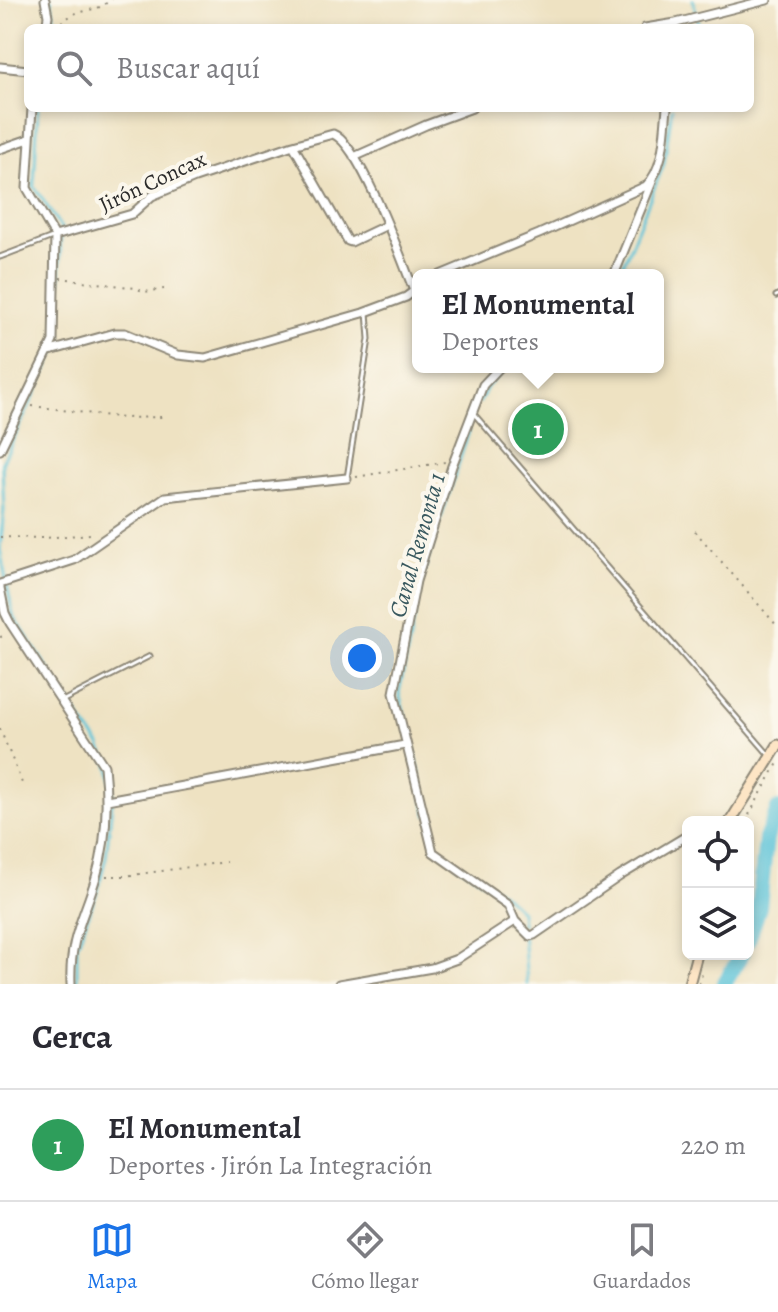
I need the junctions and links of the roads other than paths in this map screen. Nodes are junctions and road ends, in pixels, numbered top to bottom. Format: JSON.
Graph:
{"nodes":[{"id":1,"x":45,"y":0,"type":"edge"},
{"id":2,"x":767,"y":0,"type":"edge"},
{"id":3,"x":47,"y":24,"type":"edge"},
{"id":4,"x":682,"y":24,"type":"edge"},
{"id":5,"x":0,"y":67,"type":"edge"},
{"id":6,"x":24,"y":70,"type":"edge"},
{"id":7,"x":32,"y":112,"type":"edge"},
{"id":8,"x":461,"y":112,"type":"edge"},
{"id":9,"x":666,"y":112,"type":"edge"},
{"id":10,"x":29,"y":139,"type":"junction"},
{"id":11,"x":293,"y":145,"type":"junction"},
{"id":12,"x":0,"y":149,"type":"edge"},
{"id":13,"x":354,"y":157,"type":"junction"},
{"id":14,"x":655,"y":177,"type":"junction"},
{"id":15,"x":387,"y":225,"type":"junction"},
{"id":16,"x":55,"y":236,"type":"junction"},
{"id":17,"x":0,"y":257,"type":"edge"},
{"id":18,"x":454,"y":269,"type":"edge"},
{"id":19,"x":617,"y":269,"type":"edge"},
{"id":20,"x":412,"y":281,"type":"edge"},
{"id":21,"x":412,"y":293,"type":"edge"},
{"id":22,"x":367,"y":311,"type":"junction"},
{"id":23,"x":50,"y":351,"type":"junction"},
{"id":24,"x":494,"y":373,"type":"edge"},
{"id":25,"x":471,"y":411,"type":"junction"},
{"id":26,"x":0,"y":450,"type":"edge"},
{"id":27,"x":347,"y":478,"type":"joint"},
{"id":28,"x":0,"y":586,"type":"edge"},
{"id":29,"x":150,"y":656,"type":"dead end"},
{"id":30,"x":61,"y":702,"type":"junction"},
{"id":31,"x":405,"y":745,"type":"junction"},
{"id":32,"x":778,"y":745,"type":"edge"},
{"id":33,"x":774,"y":760,"type":"edge"},
{"id":34,"x":107,"y":800,"type":"junction"},
{"id":35,"x":734,"y":816,"type":"edge"},
{"id":36,"x":682,"y":839,"type":"edge"},
{"id":37,"x":515,"y":921,"type":"junction"},
{"id":38,"x":695,"y":960,"type":"edge"},
{"id":39,"x":71,"y":984,"type":"edge"},
{"id":40,"x":339,"y":984,"type":"edge"},
{"id":41,"x":689,"y":984,"type":"edge"}],
"edges":[{"from":1,"to":3,"type":"street"},
{"from":2,"to":4,"type":"street"},
{"from":5,"to":6,"type":"street"},
{"from":7,"to":10,"type":"street"},
{"from":8,"to":13,"type":"street"},
{"from":9,"to":14,"type":"street"},
{"from":10,"to":12,"type":"street"},
{"from":10,"to":16,"type":"street"},
{"from":11,"to":13,"type":"street","name":"Jirón Concax"},
{"from":11,"to":15,"type":"street"},
{"from":11,"to":16,"type":"street","name":"Jirón Concax"},
{"from":13,"to":15,"type":"street"},
{"from":14,"to":18,"type":"street"},
{"from":14,"to":19,"type":"street"},
{"from":15,"to":20,"type":"street"},
{"from":16,"to":17,"type":"lane"},
{"from":16,"to":23,"type":"street"},
{"from":21,"to":22,"type":"street"},
{"from":22,"to":23,"type":"street"},
{"from":22,"to":27,"type":"lane"},
{"from":23,"to":26,"type":"street"},
{"from":24,"to":25,"type":"street"},
{"from":25,"to":31,"type":"street"},
{"from":25,"to":33,"type":"lane"},
{"from":27,"to":28,"type":"street"},
{"from":28,"to":30,"type":"street"},
{"from":29,"to":30,"type":"lane"},
{"from":30,"to":34,"type":"street"},
{"from":31,"to":34,"type":"street"},
{"from":31,"to":37,"type":"street"},
{"from":32,"to":33,"type":"main road"},
{"from":33,"to":35,"type":"main road"},
{"from":34,"to":39,"type":"street"},
{"from":36,"to":37,"type":"street"},
{"from":37,"to":40,"type":"street"},
{"from":38,"to":41,"type":"main road"}]}
